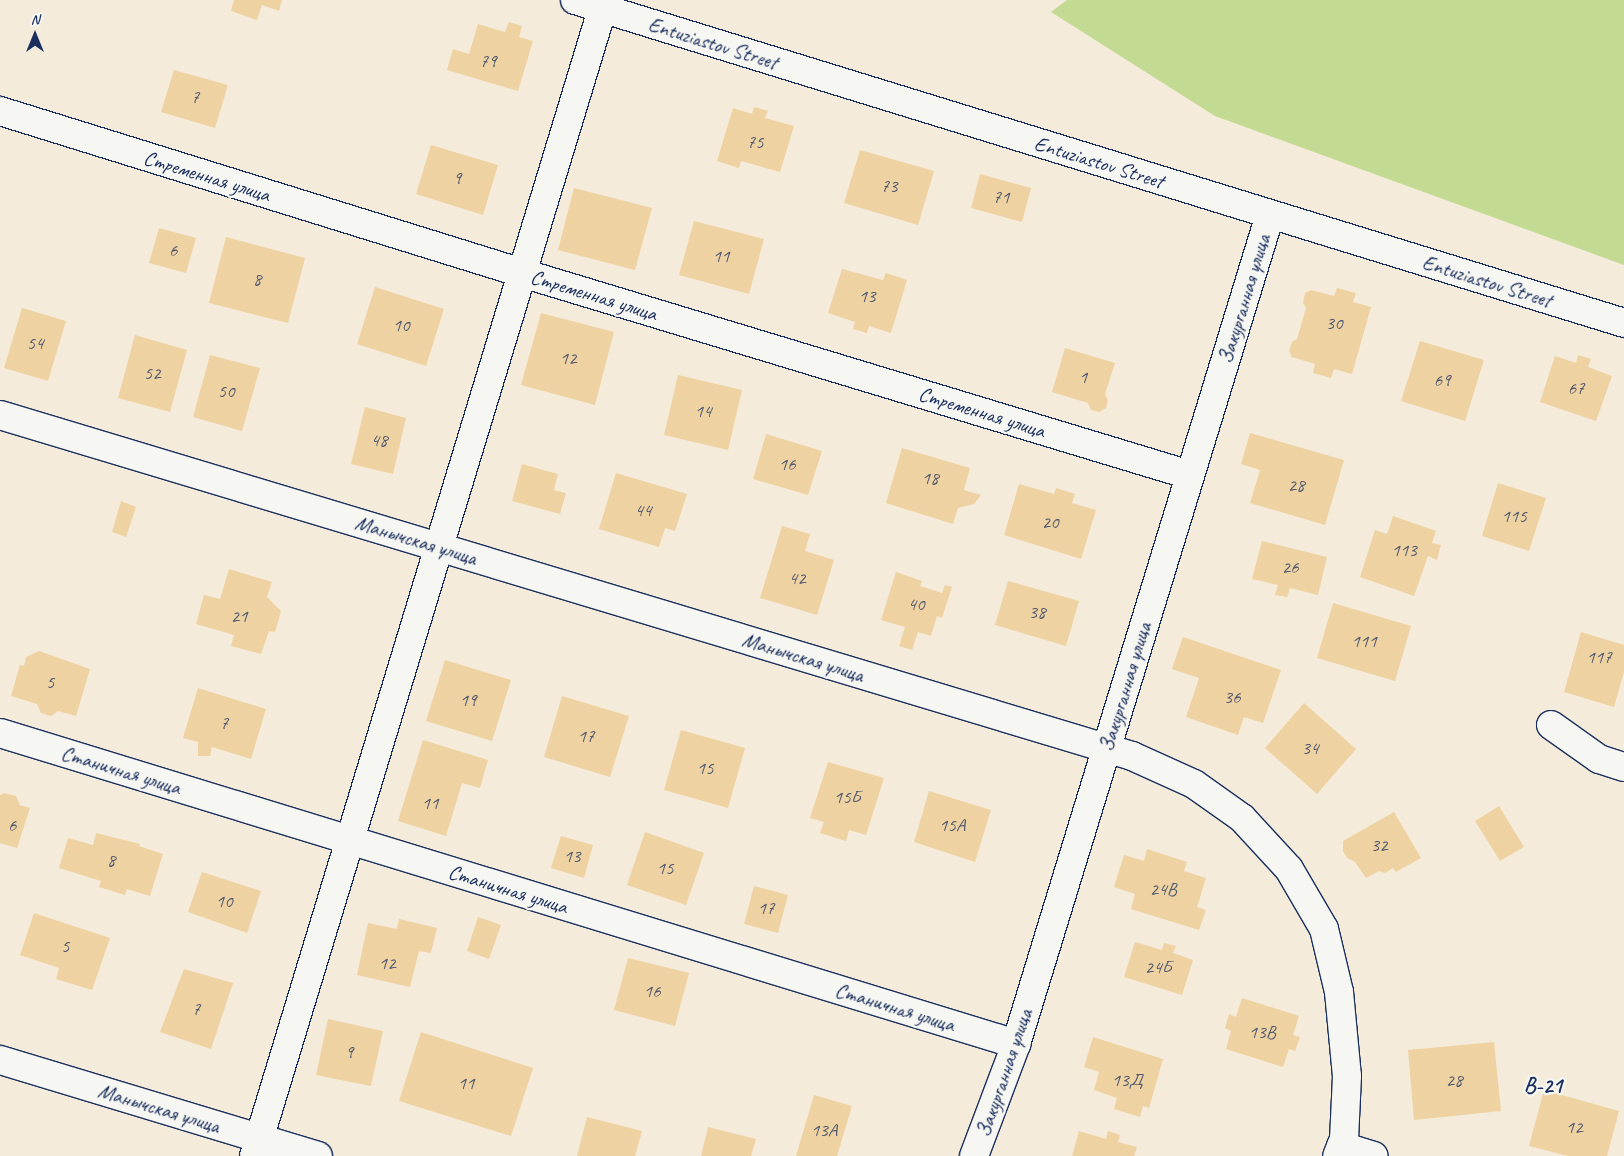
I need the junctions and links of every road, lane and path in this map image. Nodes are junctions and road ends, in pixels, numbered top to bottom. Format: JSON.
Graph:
{"nodes":[{"id":1,"x":575,"y":0,"type":"edge"},
{"id":2,"x":604,"y":4,"type":"edge"},
{"id":3,"x":0,"y":111,"type":"edge"},
{"id":4,"x":1270,"y":215,"type":"junction"},
{"id":5,"x":522,"y":274,"type":"junction"},
{"id":6,"x":1624,"y":323,"type":"edge"},
{"id":7,"x":0,"y":415,"type":"edge"},
{"id":8,"x":1190,"y":475,"type":"junction"},
{"id":9,"x":439,"y":547,"type":"junction"},
{"id":10,"x":1551,"y":725,"type":"dead end"},
{"id":11,"x":0,"y":733,"type":"edge"},
{"id":12,"x":1106,"y":749,"type":"junction"},
{"id":13,"x":1624,"y":767,"type":"edge"},
{"id":14,"x":350,"y":840,"type":"junction"},
{"id":15,"x":1016,"y":1044,"type":"junction"},
{"id":16,"x":0,"y":1060,"type":"edge"},
{"id":17,"x":256,"y":1147,"type":"edge"},
{"id":18,"x":1339,"y":1151,"type":"edge"},
{"id":19,"x":318,"y":1156,"type":"edge"},
{"id":20,"x":974,"y":1156,"type":"edge"},
{"id":21,"x":1374,"y":1156,"type":"edge"}],
"edges":[{"from":1,"to":2,"type":"street","name":"Entuziastov Street"},
{"from":2,"to":4,"type":"street","name":"Entuziastov Street"},
{"from":2,"to":5,"type":"street"},
{"from":3,"to":5,"type":"street","name":"Стременная улица"},
{"from":4,"to":6,"type":"street","name":"Entuziastov Street"},
{"from":4,"to":8,"type":"street","name":"Закурганная улица"},
{"from":5,"to":8,"type":"street","name":"Стременная улица"},
{"from":5,"to":9,"type":"street"},
{"from":7,"to":9,"type":"street","name":"Манычская улица"},
{"from":8,"to":12,"type":"street","name":"Закурганная улица"},
{"from":9,"to":12,"type":"street","name":"Манычская улица"},
{"from":9,"to":14,"type":"street"},
{"from":10,"to":13,"type":"street"},
{"from":11,"to":14,"type":"street","name":"Станичная улица"},
{"from":12,"to":15,"type":"street","name":"Закурганная улица"},
{"from":12,"to":18,"type":"street","name":"Манычская улица"},
{"from":14,"to":15,"type":"street","name":"Станичная улица"},
{"from":14,"to":17,"type":"street"},
{"from":15,"to":20,"type":"street","name":"Закурганная улица"},
{"from":16,"to":17,"type":"street","name":"Манычская улица"},
{"from":17,"to":19,"type":"street","name":"Манычская улица"},
{"from":18,"to":21,"type":"street"}]}
